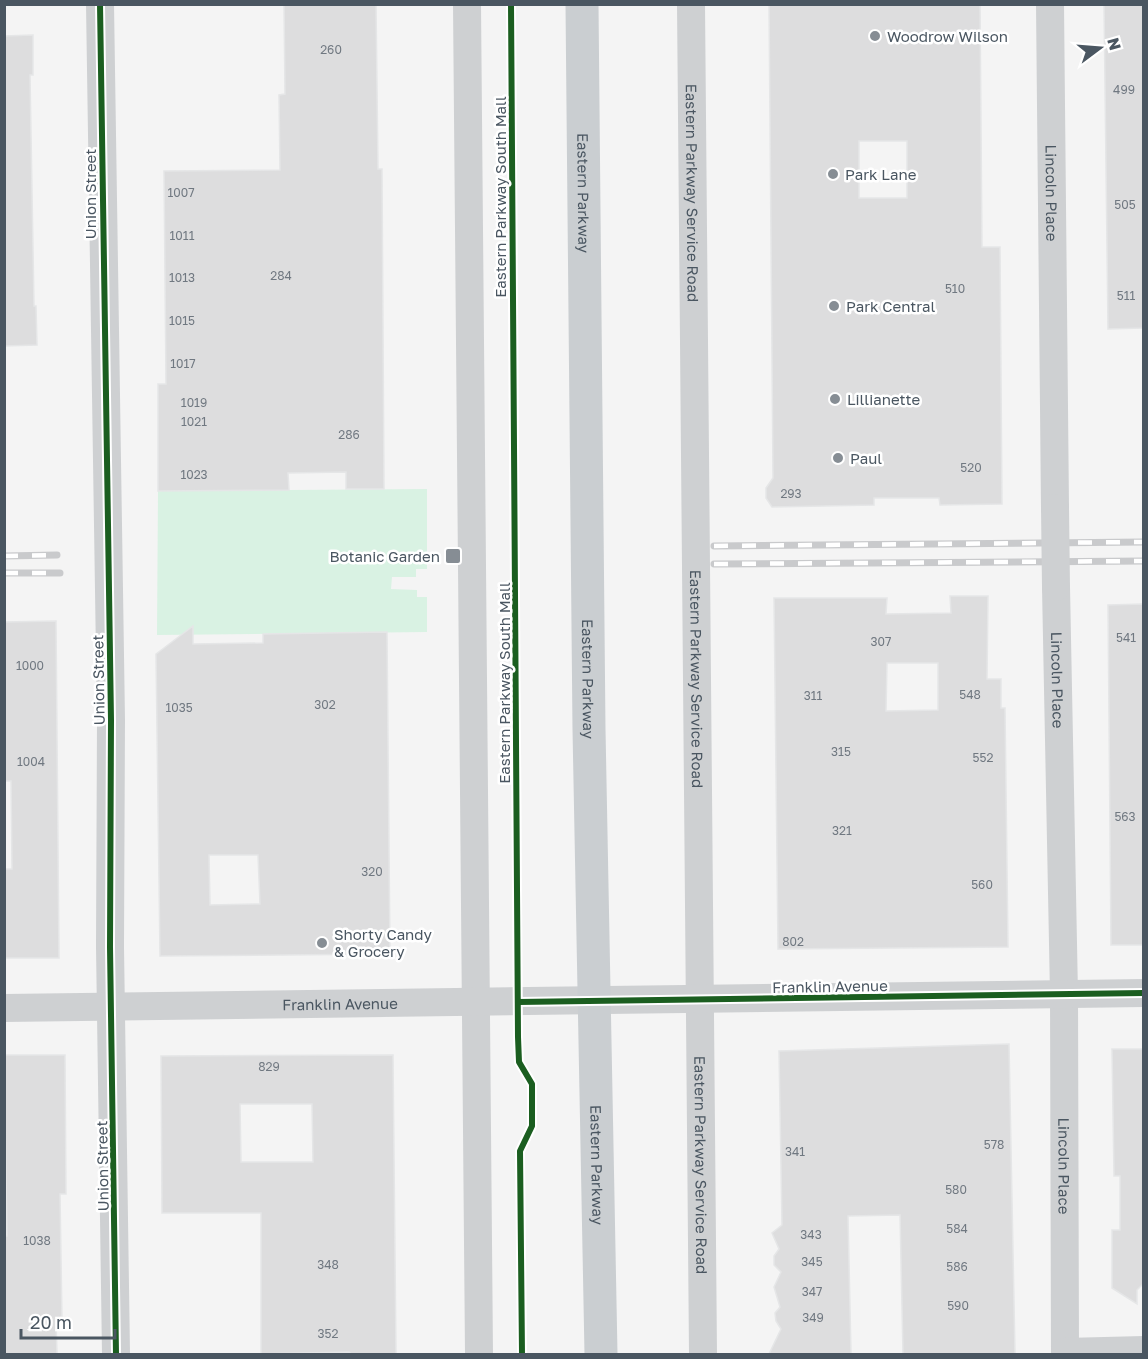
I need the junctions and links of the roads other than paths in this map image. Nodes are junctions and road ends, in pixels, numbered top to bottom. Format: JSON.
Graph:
{"nodes":[{"id":1,"x":100,"y":4,"type":"edge"},
{"id":2,"x":467,"y":4,"type":"edge"},
{"id":3,"x":582,"y":4,"type":"edge"},
{"id":4,"x":691,"y":4,"type":"edge"},
{"id":5,"x":1050,"y":4,"type":"edge"},
{"id":6,"x":1143,"y":993,"type":"edge"},
{"id":7,"x":1064,"y":994,"type":"junction"},
{"id":8,"x":701,"y":1000,"type":"junction"},
{"id":9,"x":596,"y":1001,"type":"junction"},
{"id":10,"x":475,"y":1003,"type":"junction"},
{"id":11,"x":111,"y":1006,"type":"junction"},
{"id":12,"x":4,"y":1008,"type":"edge"},
{"id":13,"x":1143,"y":1350,"type":"edge"},
{"id":14,"x":1065,"y":1353,"type":"edge"},
{"id":15,"x":116,"y":1354,"type":"edge"},
{"id":16,"x":479,"y":1354,"type":"edge"},
{"id":17,"x":601,"y":1354,"type":"edge"},
{"id":18,"x":703,"y":1354,"type":"edge"}],
"edges":[{"from":1,"to":11,"type":"street","name":"Union Street"},
{"from":2,"to":10,"type":"street"},
{"from":3,"to":9,"type":"main road","name":"Eastern Parkway"},
{"from":4,"to":8,"type":"street","name":"Eastern Parkway Service Road"},
{"from":5,"to":7,"type":"street","name":"Lincoln Place","bridge":true},
{"from":6,"to":7,"type":"street","name":"Franklin Avenue"},
{"from":7,"to":8,"type":"street","name":"Franklin Avenue"},
{"from":7,"to":14,"type":"street","name":"Lincoln Place"},
{"from":8,"to":9,"type":"street","name":"Franklin Avenue"},
{"from":8,"to":18,"type":"street","name":"Eastern Parkway Service Road"},
{"from":9,"to":10,"type":"street","name":"Franklin Avenue"},
{"from":9,"to":17,"type":"main road","name":"Eastern Parkway"},
{"from":10,"to":11,"type":"street","name":"Franklin Avenue"},
{"from":10,"to":16,"type":"street"},
{"from":11,"to":12,"type":"street","name":"Franklin Avenue"},
{"from":11,"to":15,"type":"street","name":"Union Street"},
{"from":13,"to":14,"type":"street"}]}
